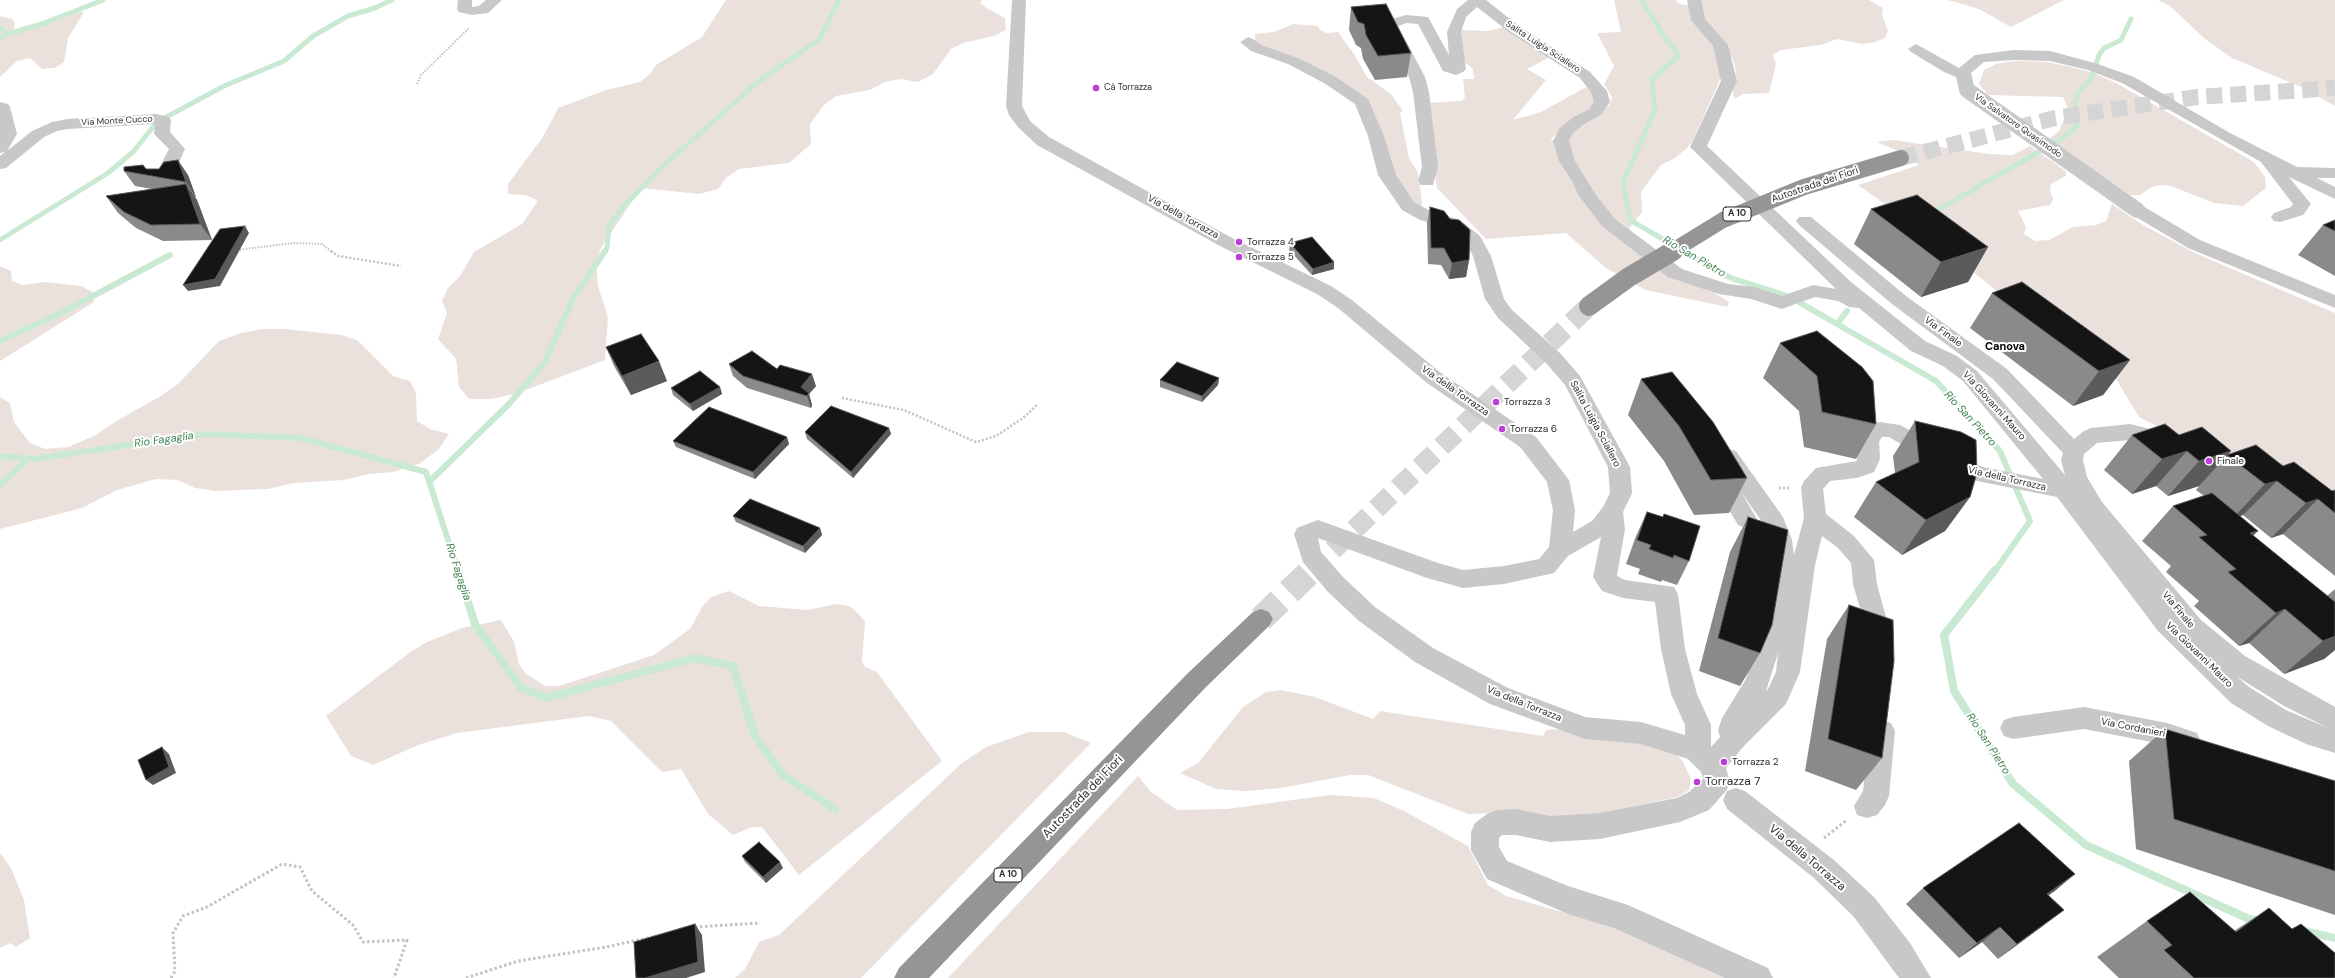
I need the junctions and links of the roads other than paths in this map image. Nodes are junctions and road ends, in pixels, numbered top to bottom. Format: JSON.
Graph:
{"nodes":[{"id":1,"x":465,"y":0,"type":"edge"},
{"id":2,"x":495,"y":0,"type":"edge"},
{"id":3,"x":1019,"y":0,"type":"edge"},
{"id":4,"x":1478,"y":0,"type":"edge"},
{"id":5,"x":1694,"y":0,"type":"edge"},
{"id":6,"x":1248,"y":42,"type":"dead end"},
{"id":7,"x":1916,"y":48,"type":"dead end"},
{"id":8,"x":1966,"y":83,"type":"junction"},
{"id":9,"x":0,"y":107,"type":"edge"},
{"id":10,"x":0,"y":148,"type":"edge"},
{"id":11,"x":2260,"y":155,"type":"junction"},
{"id":12,"x":1901,"y":158,"type":"tunnel mouth"},
{"id":13,"x":0,"y":164,"type":"edge"},
{"id":14,"x":2291,"y":171,"type":"junction"},
{"id":15,"x":2335,"y":173,"type":"edge"},
{"id":16,"x":163,"y":178,"type":"edge"},
{"id":17,"x":1427,"y":181,"type":"dead end"},
{"id":18,"x":2335,"y":194,"type":"edge"},
{"id":19,"x":2280,"y":217,"type":"dead end"},
{"id":20,"x":1805,"y":221,"type":"dead end"},
{"id":21,"x":2335,"y":302,"type":"edge"},
{"id":22,"x":1589,"y":306,"type":"tunnel mouth"},
{"id":23,"x":1897,"y":330,"type":"junction"},
{"id":24,"x":2185,"y":446,"type":"edge"},
{"id":25,"x":2074,"y":451,"type":"junction"},
{"id":26,"x":2058,"y":489,"type":"junction"},
{"id":27,"x":1612,"y":512,"type":"junction"},
{"id":28,"x":1815,"y":518,"type":"junction"},
{"id":29,"x":1746,"y":519,"type":"edge"},
{"id":30,"x":1560,"y":550,"type":"junction"},
{"id":31,"x":1261,"y":619,"type":"tunnel mouth"},
{"id":32,"x":1883,"y":662,"type":"edge"},
{"id":33,"x":1883,"y":708,"type":"edge"},
{"id":34,"x":2335,"y":720,"type":"edge"},
{"id":35,"x":2013,"y":728,"type":"dead end"},
{"id":36,"x":1733,"y":740,"type":"junction"},
{"id":37,"x":2335,"y":742,"type":"edge"},
{"id":38,"x":2211,"y":749,"type":"edge"},
{"id":39,"x":1716,"y":775,"type":"junction"},
{"id":40,"x":1867,"y":806,"type":"road end"},
{"id":41,"x":909,"y":978,"type":"edge"},
{"id":42,"x":1758,"y":978,"type":"edge"},
{"id":43,"x":1916,"y":978,"type":"edge"}],
"edges":[{"from":1,"to":2,"type":"street"},
{"from":3,"to":30,"type":"street","name":"Via della Torrazza"},
{"from":4,"to":17,"type":"street","name":"Salita Luigia Sciallero"},
{"from":4,"to":23,"type":"street","name":"Salita Luigia Sciallero"},
{"from":5,"to":23,"type":"street","name":"Via Giovanni Mauro"},
{"from":6,"to":27,"type":"street","name":"Salita Luigia Sciallero"},
{"from":7,"to":8,"type":"street","name":"Via Salvatore Quasimodo"},
{"from":8,"to":11,"type":"street"},
{"from":8,"to":21,"type":"street","name":"Via Salvatore Quasimodo","bridge":true},
{"from":9,"to":10,"type":"street"},
{"from":11,"to":14,"type":"street"},
{"from":11,"to":19,"type":"street"},
{"from":12,"to":22,"type":"highway","name":"Autostrada dei Fiori","number":"A 10","bridge":true},
{"from":13,"to":16,"type":"street","name":"Via Monte Cucco"},
{"from":14,"to":15,"type":"street"},
{"from":14,"to":18,"type":"street"},
{"from":20,"to":25,"type":"street","name":"Via Finale"},
{"from":23,"to":26,"type":"street","name":"Via Giovanni Mauro"},
{"from":24,"to":25,"type":"street"},
{"from":25,"to":34,"type":"street","name":"Via Finale"},
{"from":26,"to":28,"type":"street","name":"Via della Torrazza"},
{"from":26,"to":37,"type":"street","name":"Via Giovanni Mauro"},
{"from":27,"to":30,"type":"street","name":"Salita Luigia Sciallero"},
{"from":27,"to":39,"type":"street"},
{"from":28,"to":32,"type":"street"},
{"from":28,"to":36,"type":"street"},
{"from":29,"to":36,"type":"street"},
{"from":30,"to":39,"type":"street","name":"Via della Torrazza"},
{"from":31,"to":41,"type":"highway","name":"Autostrada dei Fiori","number":"A 10"},
{"from":33,"to":40,"type":"street"},
{"from":35,"to":38,"type":"street","name":"Via Cordanieri"},
{"from":36,"to":39,"type":"street"},
{"from":39,"to":42,"type":"street"},
{"from":39,"to":43,"type":"street","name":"Via della Torrazza"}]}
